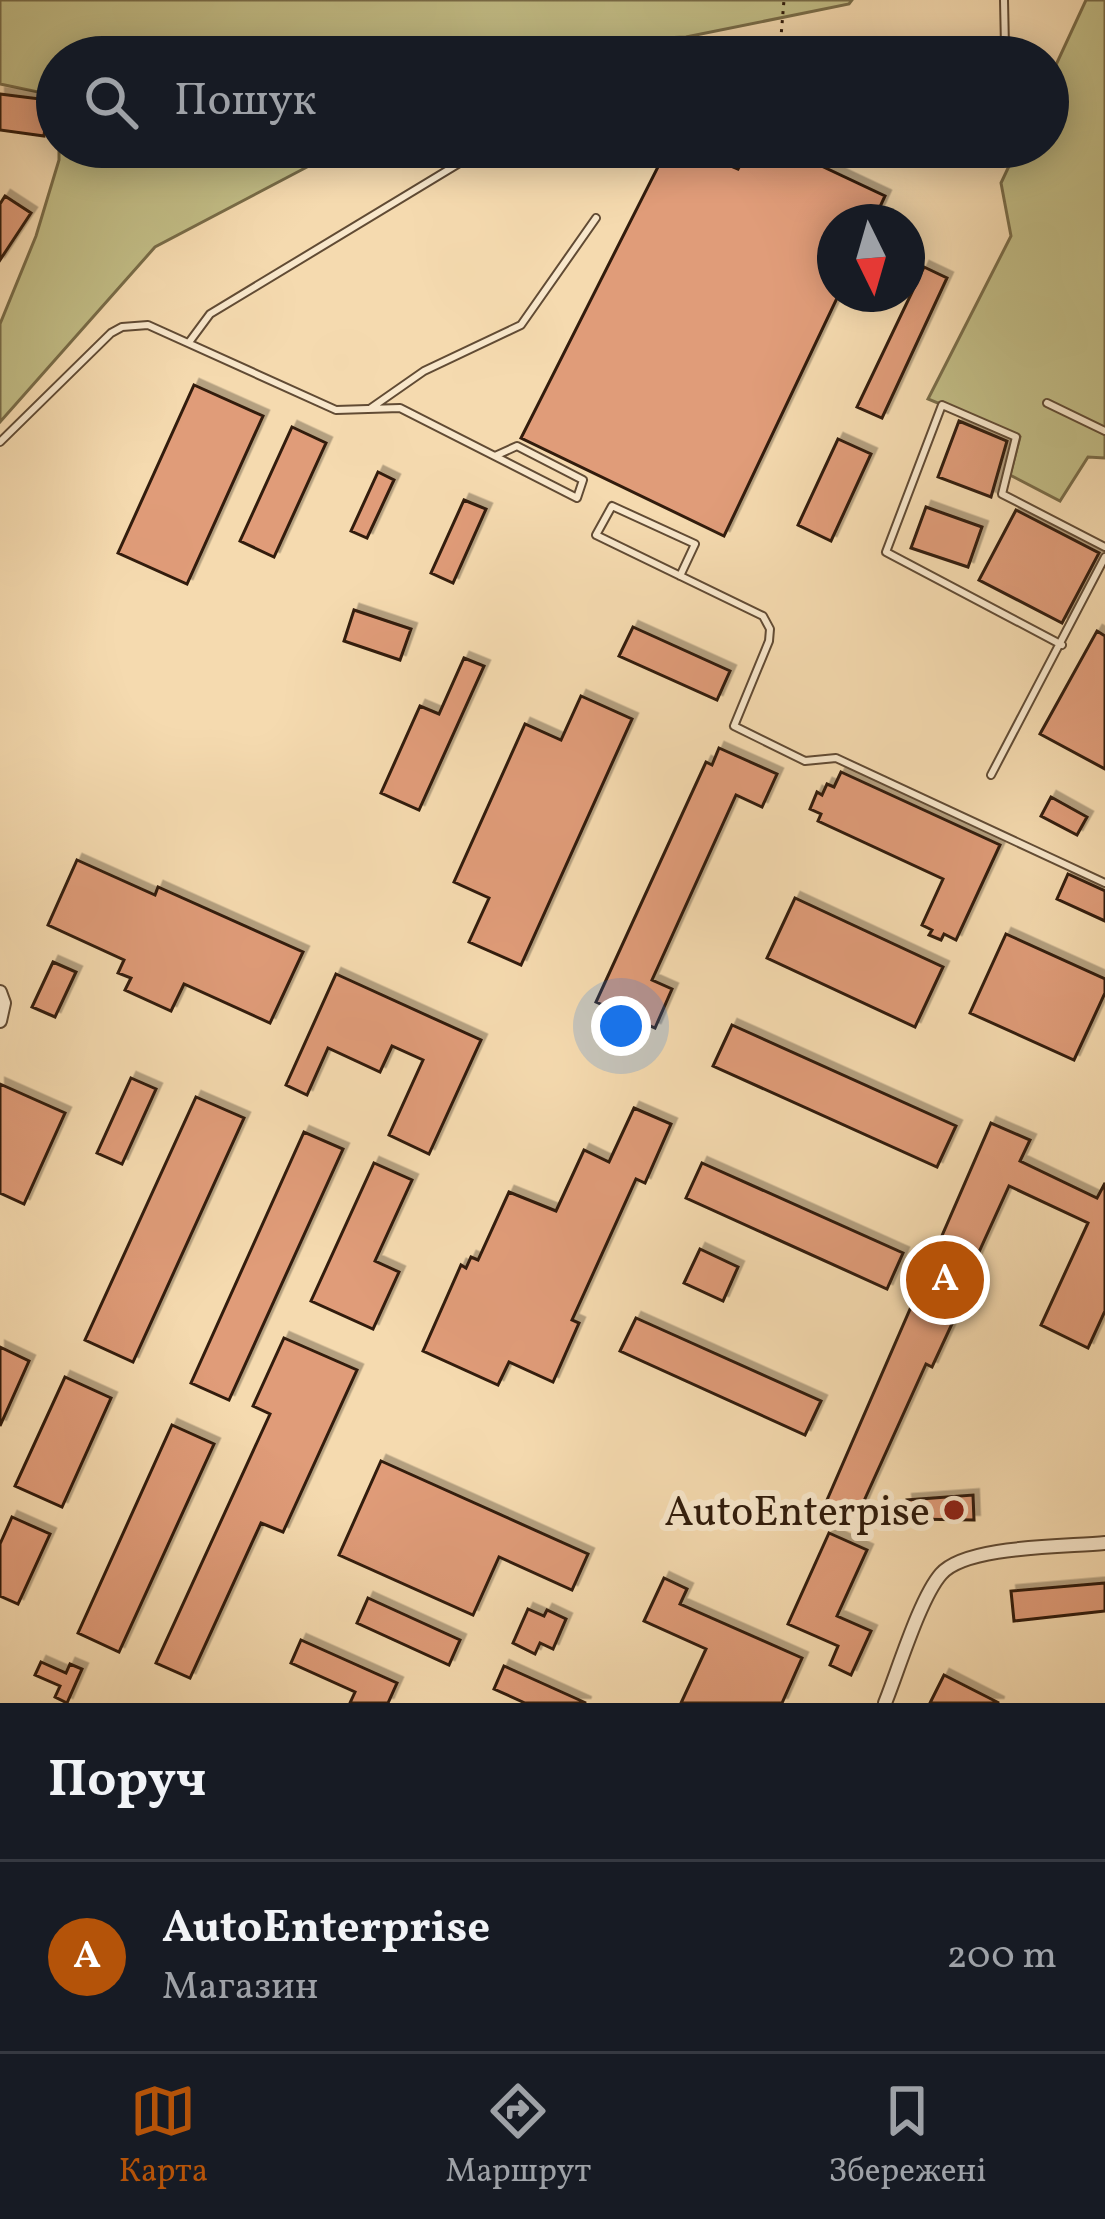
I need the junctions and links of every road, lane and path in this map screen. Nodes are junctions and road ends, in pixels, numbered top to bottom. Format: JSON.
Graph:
{"nodes":[{"id":1,"x":784,"y":0,"type":"edge"},
{"id":2,"x":1004,"y":0,"type":"edge"},
{"id":3,"x":781,"y":36,"type":"edge"},
{"id":4,"x":1005,"y":36,"type":"edge"},
{"id":5,"x":451,"y":168,"type":"edge"},
{"id":6,"x":596,"y":218,"type":"dead end"},
{"id":7,"x":190,"y":341,"type":"junction"},
{"id":8,"x":1047,"y":403,"type":"dead end"},
{"id":9,"x":367,"y":411,"type":"junction"},
{"id":10,"x":1105,"y":430,"type":"edge"},
{"id":11,"x":0,"y":442,"type":"edge"},
{"id":12,"x":495,"y":456,"type":"junction"},
{"id":13,"x":1105,"y":547,"type":"edge"},
{"id":14,"x":1105,"y":557,"type":"edge"},
{"id":15,"x":680,"y":576,"type":"junction"},
{"id":16,"x":1061,"y":645,"type":"junction"},
{"id":17,"x":991,"y":776,"type":"dead end"},
{"id":18,"x":1105,"y":884,"type":"edge"},
{"id":19,"x":0,"y":992,"type":"edge"},
{"id":20,"x":0,"y":1021,"type":"edge"},
{"id":21,"x":1105,"y":1543,"type":"edge"},
{"id":22,"x":885,"y":1703,"type":"edge"}],
"edges":[{"from":1,"to":3,"type":"path"},
{"from":2,"to":4,"type":"lane"},
{"from":5,"to":7,"type":"lane"},
{"from":6,"to":9,"type":"lane"},
{"from":7,"to":9,"type":"lane"},
{"from":7,"to":11,"type":"lane"},
{"from":8,"to":10,"type":"lane"},
{"from":9,"to":12,"type":"lane"},
{"from":12,"to":12,"type":"lane"},
{"from":13,"to":16,"type":"lane"},
{"from":14,"to":16,"type":"lane"},
{"from":15,"to":15,"type":"lane"},
{"from":15,"to":18,"type":"lane"},
{"from":16,"to":17,"type":"lane"},
{"from":19,"to":20,"type":"street"},
{"from":21,"to":22,"type":"street"}]}
